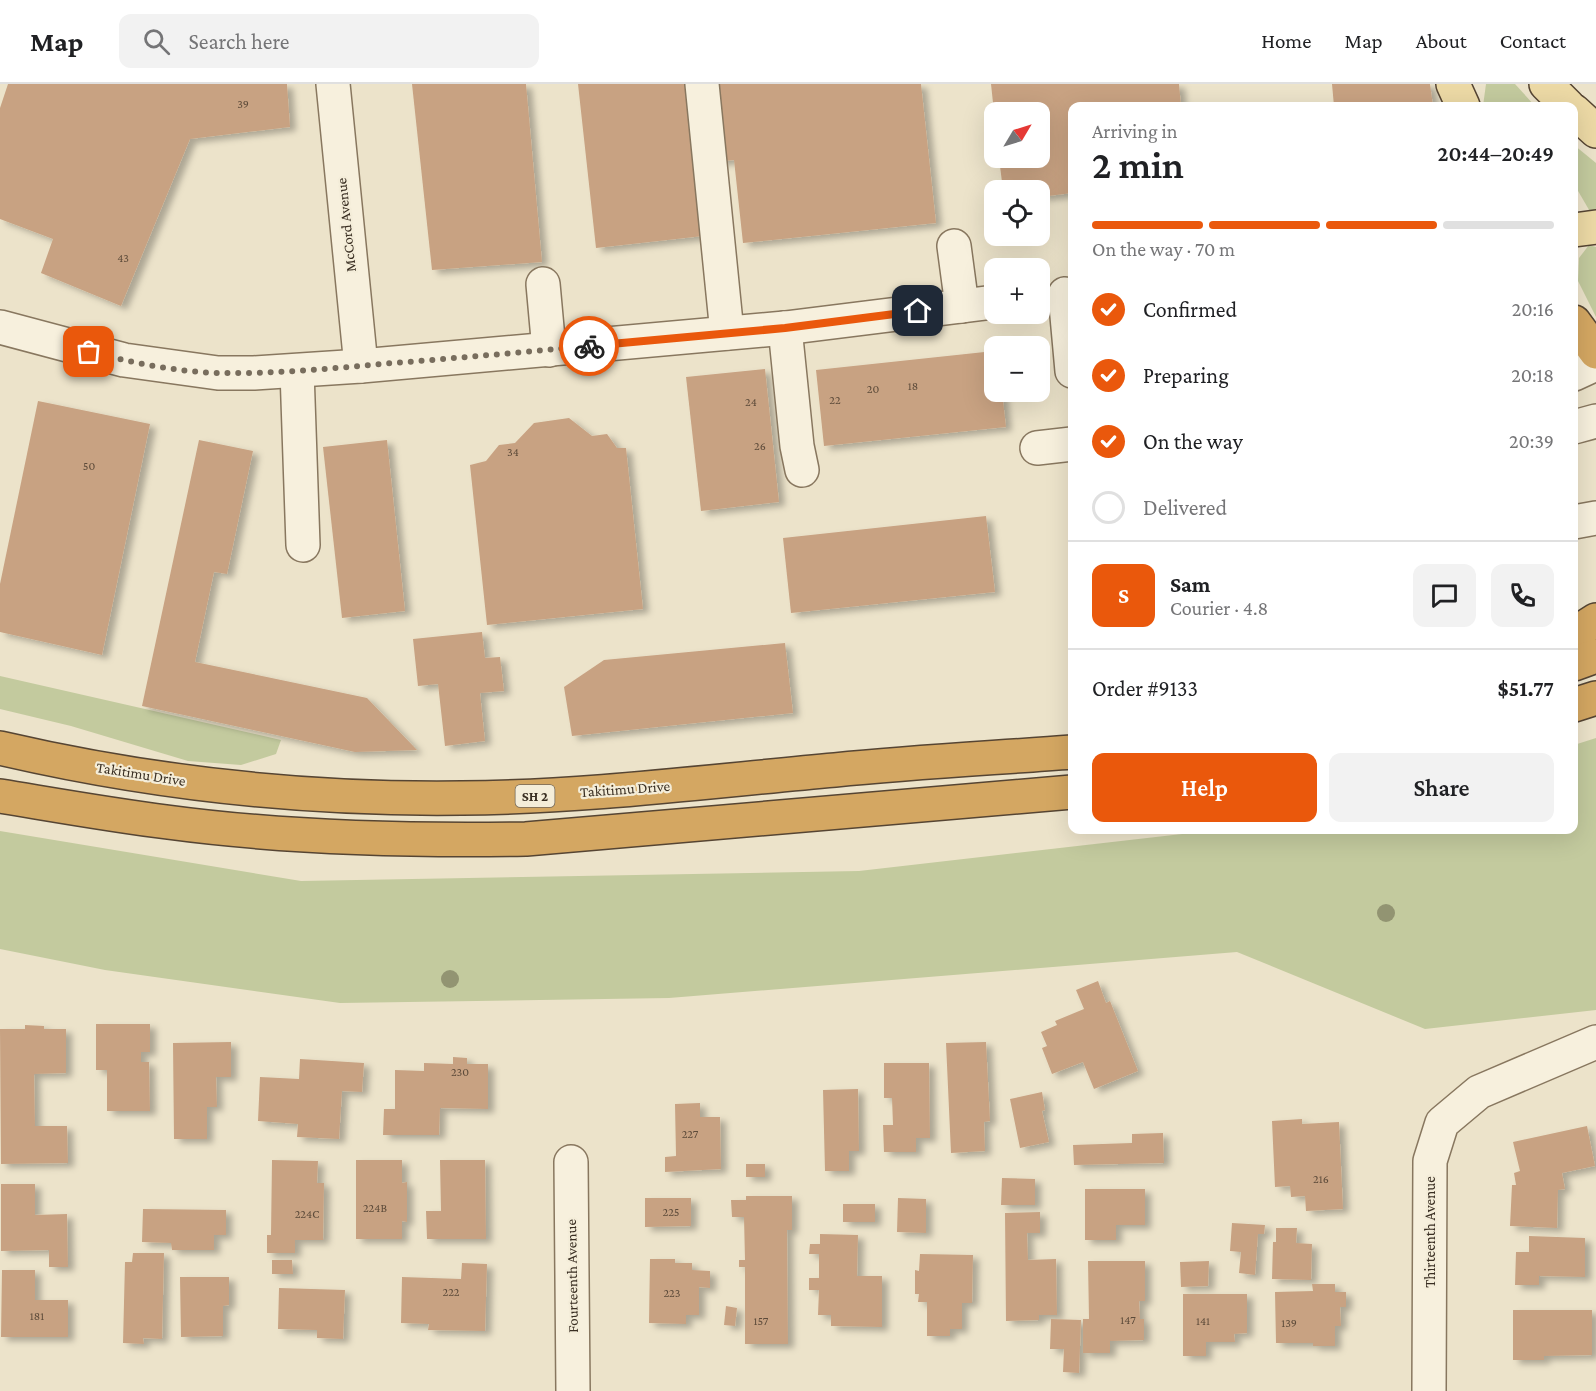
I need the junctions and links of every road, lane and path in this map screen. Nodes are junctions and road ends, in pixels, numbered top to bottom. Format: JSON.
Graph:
{"nodes":[{"id":1,"x":333,"y":84,"type":"edge"},
{"id":2,"x":702,"y":84,"type":"edge"},
{"id":3,"x":1454,"y":84,"type":"edge"},
{"id":4,"x":1474,"y":84,"type":"edge"},
{"id":5,"x":1546,"y":84,"type":"edge"},
{"id":6,"x":1461,"y":102,"type":"edge"},
{"id":7,"x":1471,"y":102,"type":"edge"},
{"id":8,"x":1564,"y":102,"type":"edge"},
{"id":9,"x":1578,"y":115,"type":"edge"},
{"id":10,"x":1596,"y":131,"type":"edge"},
{"id":11,"x":1596,"y":227,"type":"edge"},
{"id":12,"x":1578,"y":229,"type":"edge"},
{"id":13,"x":954,"y":246,"type":"dead end"},
{"id":14,"x":543,"y":284,"type":"dead end"},
{"id":15,"x":1059,"y":294,"type":"edge"},
{"id":16,"x":984,"y":303,"type":"edge"},
{"id":17,"x":962,"y":306,"type":"junction"},
{"id":18,"x":0,"y":327,"type":"edge"},
{"id":19,"x":1578,"y":327,"type":"edge"},
{"id":20,"x":785,"y":328,"type":"junction"},
{"id":21,"x":727,"y":333,"type":"junction"},
{"id":22,"x":1068,"y":347,"type":"edge"},
{"id":23,"x":549,"y":350,"type":"junction"},
{"id":24,"x":1596,"y":352,"type":"edge"},
{"id":25,"x":1596,"y":364,"type":"edge"},
{"id":26,"x":361,"y":366,"type":"junction"},
{"id":27,"x":297,"y":370,"type":"junction"},
{"id":28,"x":1578,"y":372,"type":"edge"},
{"id":29,"x":1596,"y":421,"type":"edge"},
{"id":30,"x":1578,"y":426,"type":"edge"},
{"id":31,"x":1068,"y":444,"type":"edge"},
{"id":32,"x":1037,"y":448,"type":"dead end"},
{"id":33,"x":802,"y":470,"type":"dead end"},
{"id":34,"x":1596,"y":518,"type":"edge"},
{"id":35,"x":1578,"y":521,"type":"edge"},
{"id":36,"x":303,"y":545,"type":"dead end"},
{"id":37,"x":1596,"y":620,"type":"edge"},
{"id":38,"x":1578,"y":631,"type":"edge"},
{"id":39,"x":1596,"y":656,"type":"edge"},
{"id":40,"x":1578,"y":663,"type":"edge"},
{"id":41,"x":1596,"y":698,"type":"edge"},
{"id":42,"x":1578,"y":704,"type":"edge"},
{"id":43,"x":0,"y":748,"type":"edge"},
{"id":44,"x":1068,"y":752,"type":"edge"},
{"id":45,"x":1068,"y":792,"type":"edge"},
{"id":46,"x":0,"y":796,"type":"edge"},
{"id":47,"x":1596,"y":1042,"type":"edge"},
{"id":48,"x":571,"y":1162,"type":"dead end"},
{"id":49,"x":573,"y":1391,"type":"edge"},
{"id":50,"x":1429,"y":1391,"type":"edge"}],
"edges":[{"from":1,"to":26,"type":"street","name":"McCord Avenue"},
{"from":2,"to":21,"type":"street"},
{"from":3,"to":6,"type":"main road"},
{"from":4,"to":7,"type":"main road"},
{"from":5,"to":8,"type":"main road"},
{"from":9,"to":10,"type":"main road"},
{"from":11,"to":12,"type":"main road"},
{"from":13,"to":17,"type":"street"},
{"from":14,"to":23,"type":"street"},
{"from":15,"to":22,"type":"street"},
{"from":16,"to":17,"type":"street"},
{"from":17,"to":20,"type":"street"},
{"from":18,"to":27,"type":"street"},
{"from":19,"to":24,"type":"highway"},
{"from":20,"to":21,"type":"street"},
{"from":20,"to":33,"type":"street"},
{"from":21,"to":23,"type":"street"},
{"from":23,"to":26,"type":"street"},
{"from":25,"to":28,"type":"street"},
{"from":26,"to":27,"type":"street"},
{"from":27,"to":36,"type":"street"},
{"from":29,"to":30,"type":"street"},
{"from":31,"to":32,"type":"street"},
{"from":34,"to":35,"type":"street"},
{"from":37,"to":38,"type":"highway"},
{"from":39,"to":40,"type":"highway"},
{"from":41,"to":42,"type":"highway"},
{"from":43,"to":44,"type":"highway","name":"Takitimu Drive","number":"SH 2"},
{"from":45,"to":46,"type":"highway"},
{"from":47,"to":50,"type":"street","name":"Thirteenth Avenue"},
{"from":48,"to":49,"type":"street","name":"Fourteenth Avenue"}]}
